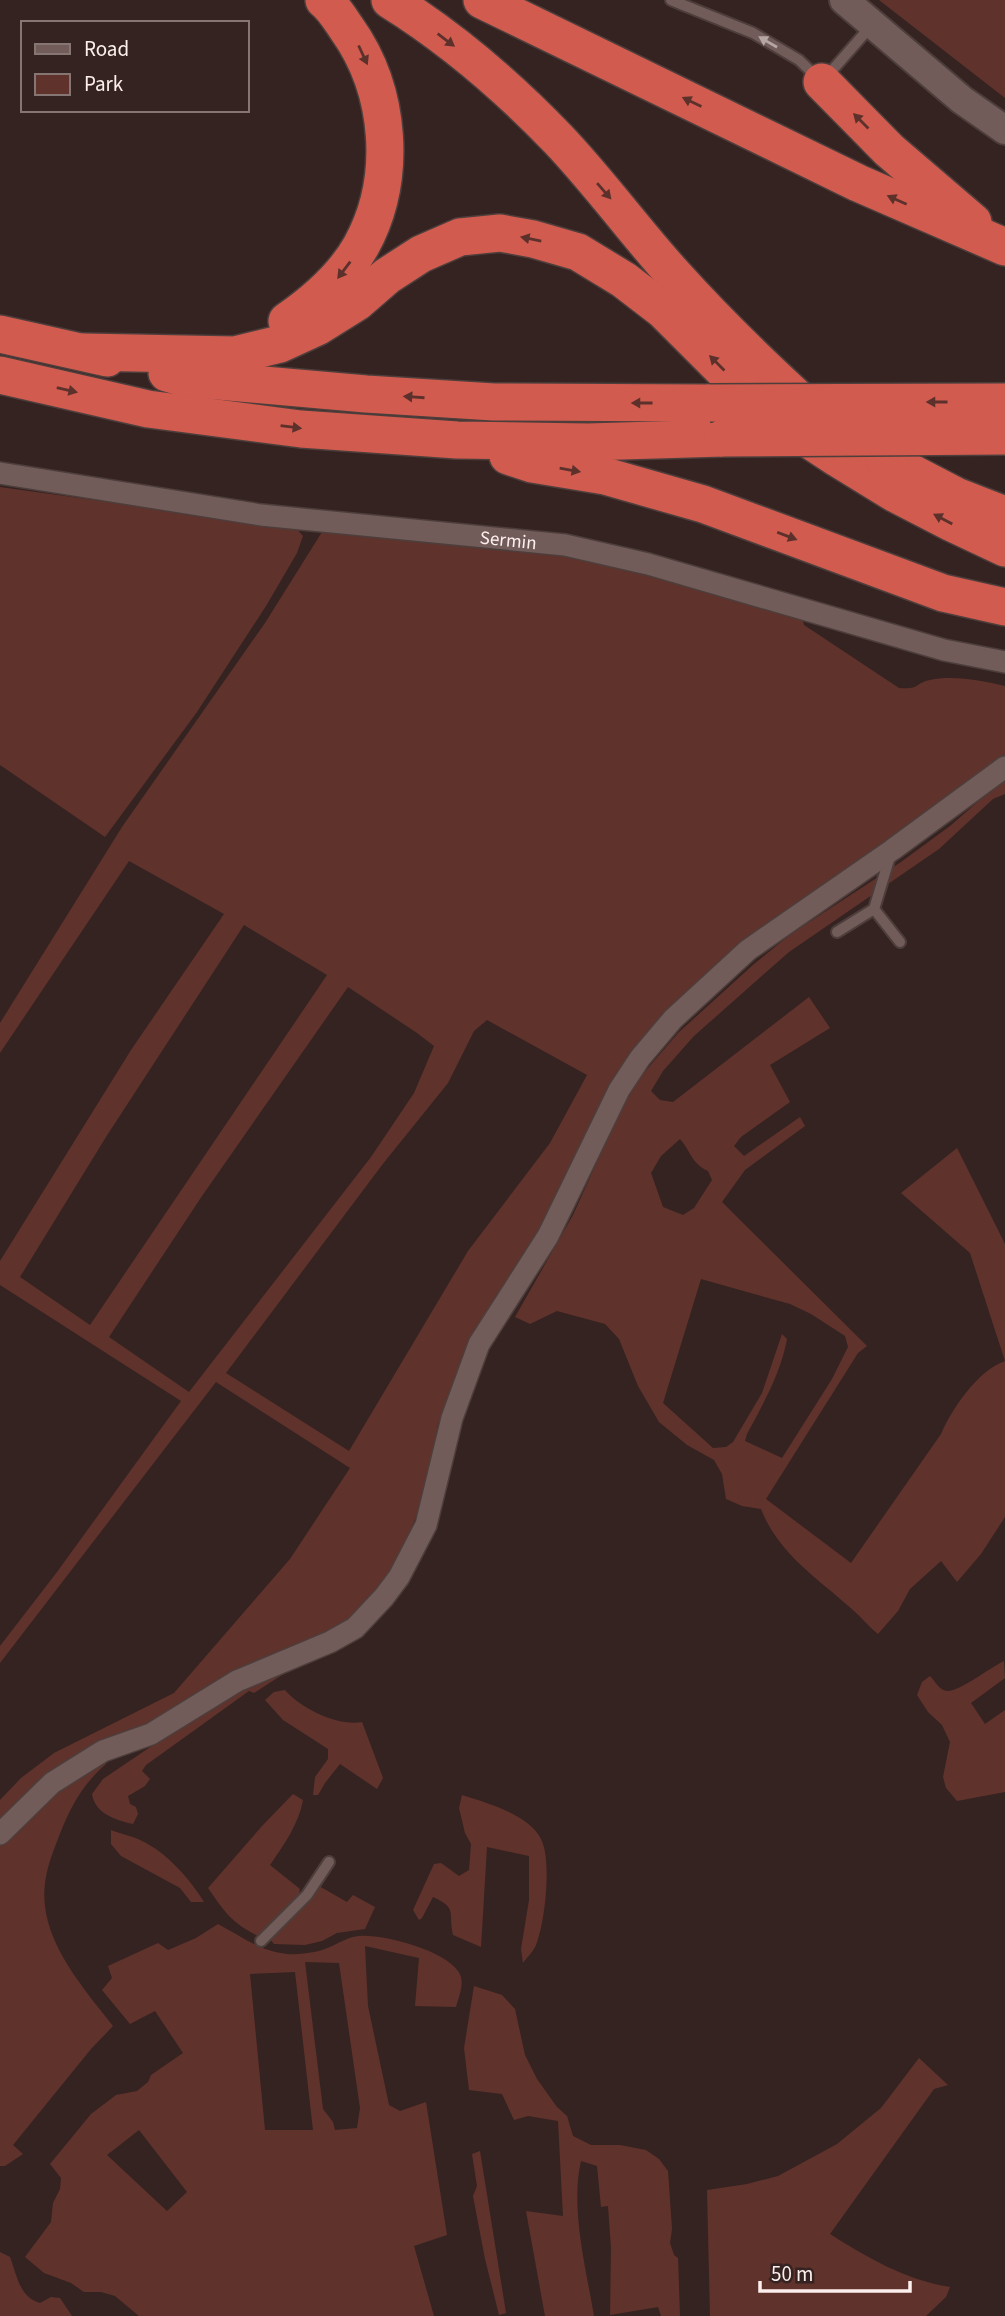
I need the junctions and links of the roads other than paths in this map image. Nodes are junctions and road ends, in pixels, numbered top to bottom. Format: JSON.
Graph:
{"nodes":[{"id":1,"x":324,"y":0,"type":"edge"},
{"id":2,"x":390,"y":0,"type":"edge"},
{"id":3,"x":482,"y":0,"type":"edge"},
{"id":4,"x":671,"y":0,"type":"edge"},
{"id":5,"x":844,"y":0,"type":"edge"},
{"id":6,"x":873,"y":24,"type":"junction"},
{"id":7,"x":822,"y":82,"type":"junction"},
{"id":8,"x":1005,"y":130,"type":"edge"},
{"id":9,"x":1005,"y":246,"type":"edge"},
{"id":10,"x":0,"y":334,"type":"edge"},
{"id":11,"x":84,"y":352,"type":"junction"},
{"id":12,"x":144,"y":355,"type":"junction"},
{"id":13,"x":0,"y":375,"type":"edge"},
{"id":14,"x":1005,"y":402,"type":"edge"},
{"id":15,"x":1005,"y":436,"type":"edge"},
{"id":16,"x":457,"y":440,"type":"junction"},
{"id":17,"x":0,"y":473,"type":"edge"},
{"id":18,"x":1005,"y":515,"type":"edge"},
{"id":19,"x":1005,"y":548,"type":"edge"},
{"id":20,"x":1005,"y":607,"type":"edge"},
{"id":21,"x":1005,"y":662,"type":"edge"},
{"id":22,"x":1005,"y":767,"type":"edge"},
{"id":23,"x":892,"y":850,"type":"junction"},
{"id":24,"x":874,"y":909,"type":"junction"},
{"id":25,"x":837,"y":932,"type":"dead end"},
{"id":26,"x":900,"y":942,"type":"dead end"},
{"id":27,"x":0,"y":1834,"type":"edge"},
{"id":28,"x":329,"y":1862,"type":"dead end"},
{"id":29,"x":261,"y":1941,"type":"dead end"}],
"edges":[{"from":1,"to":12,"type":"highway","one_way":true},
{"from":2,"to":18,"type":"highway","one_way":true},
{"from":9,"to":3,"type":"highway","one_way":true},
{"from":7,"to":4,"type":"lane","one_way":true},
{"from":5,"to":6,"type":"street"},
{"from":6,"to":7,"type":"lane"},
{"from":6,"to":8,"type":"street"},
{"from":9,"to":7,"type":"highway","one_way":true},
{"from":10,"to":11,"type":"highway"},
{"from":11,"to":12,"type":"highway"},
{"from":14,"to":11,"type":"highway","one_way":true,"bridge":true},
{"from":19,"to":12,"type":"highway","one_way":true},
{"from":13,"to":16,"type":"highway","one_way":true},
{"from":15,"to":16,"type":"highway","bridge":true},
{"from":16,"to":20,"type":"highway","one_way":true},
{"from":17,"to":21,"type":"street","name":"Sermin"},
{"from":22,"to":23,"type":"street"},
{"from":23,"to":24,"type":"lane"},
{"from":23,"to":27,"type":"street"},
{"from":24,"to":25,"type":"lane"},
{"from":24,"to":26,"type":"lane"},
{"from":28,"to":29,"type":"lane"}]}
